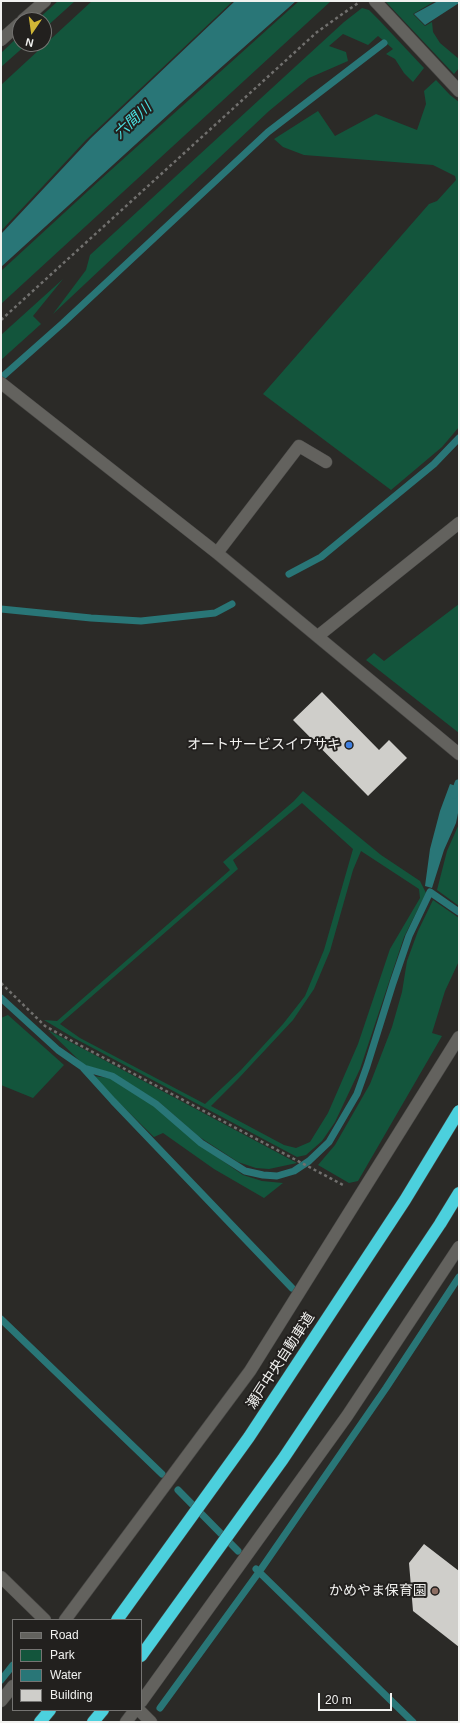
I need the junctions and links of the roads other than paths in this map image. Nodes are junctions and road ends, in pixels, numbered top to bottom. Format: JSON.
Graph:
{"nodes":[{"id":1,"x":45,"y":1,"type":"edge"},
{"id":2,"x":375,"y":1,"type":"edge"},
{"id":3,"x":32,"y":12,"type":"edge"},
{"id":4,"x":12,"y":30,"type":"edge"},
{"id":5,"x":1,"y":40,"type":"edge"},
{"id":6,"x":459,"y":91,"type":"edge"},
{"id":7,"x":1,"y":383,"type":"edge"},
{"id":8,"x":326,"y":462,"type":"dead end"},
{"id":9,"x":459,"y":523,"type":"edge"},
{"id":10,"x":217,"y":553,"type":"junction"},
{"id":11,"x":318,"y":636,"type":"junction"},
{"id":12,"x":459,"y":754,"type":"edge"},
{"id":13,"x":459,"y":1037,"type":"edge"},
{"id":14,"x":459,"y":1111,"type":"edge"},
{"id":15,"x":459,"y":1193,"type":"edge"},
{"id":16,"x":459,"y":1247,"type":"edge"},
{"id":17,"x":1,"y":1577,"type":"edge"},
{"id":18,"x":43,"y":1619,"type":"edge"},
{"id":19,"x":66,"y":1619,"type":"edge"},
{"id":20,"x":118,"y":1619,"type":"edge"},
{"id":21,"x":142,"y":1655,"type":"edge"},
{"id":22,"x":12,"y":1687,"type":"edge"},
{"id":23,"x":1,"y":1701,"type":"edge"},
{"id":24,"x":142,"y":1701,"type":"edge"},
{"id":25,"x":49,"y":1711,"type":"edge"},
{"id":26,"x":102,"y":1711,"type":"edge"},
{"id":27,"x":134,"y":1711,"type":"edge"},
{"id":28,"x":140,"y":1711,"type":"edge"},
{"id":29,"x":40,"y":1722,"type":"edge"},
{"id":30,"x":93,"y":1722,"type":"edge"},
{"id":31,"x":126,"y":1722,"type":"edge"},
{"id":32,"x":151,"y":1722,"type":"edge"}],
"edges":[{"from":1,"to":3,"type":"street"},
{"from":2,"to":6,"type":"street"},
{"from":4,"to":5,"type":"street"},
{"from":7,"to":10,"type":"street"},
{"from":8,"to":10,"type":"street"},
{"from":9,"to":11,"type":"street"},
{"from":10,"to":11,"type":"street"},
{"from":11,"to":12,"type":"street"},
{"from":13,"to":19,"type":"street"},
{"from":14,"to":20,"type":"highway","name":"瀬戸中央自動車道","bridge":true},
{"from":15,"to":21,"type":"highway"},
{"from":16,"to":24,"type":"street"},
{"from":17,"to":18,"type":"street"},
{"from":22,"to":23,"type":"street"},
{"from":25,"to":29,"type":"highway"},
{"from":26,"to":30,"type":"highway"},
{"from":27,"to":31,"type":"street"},
{"from":28,"to":32,"type":"street"}]}
